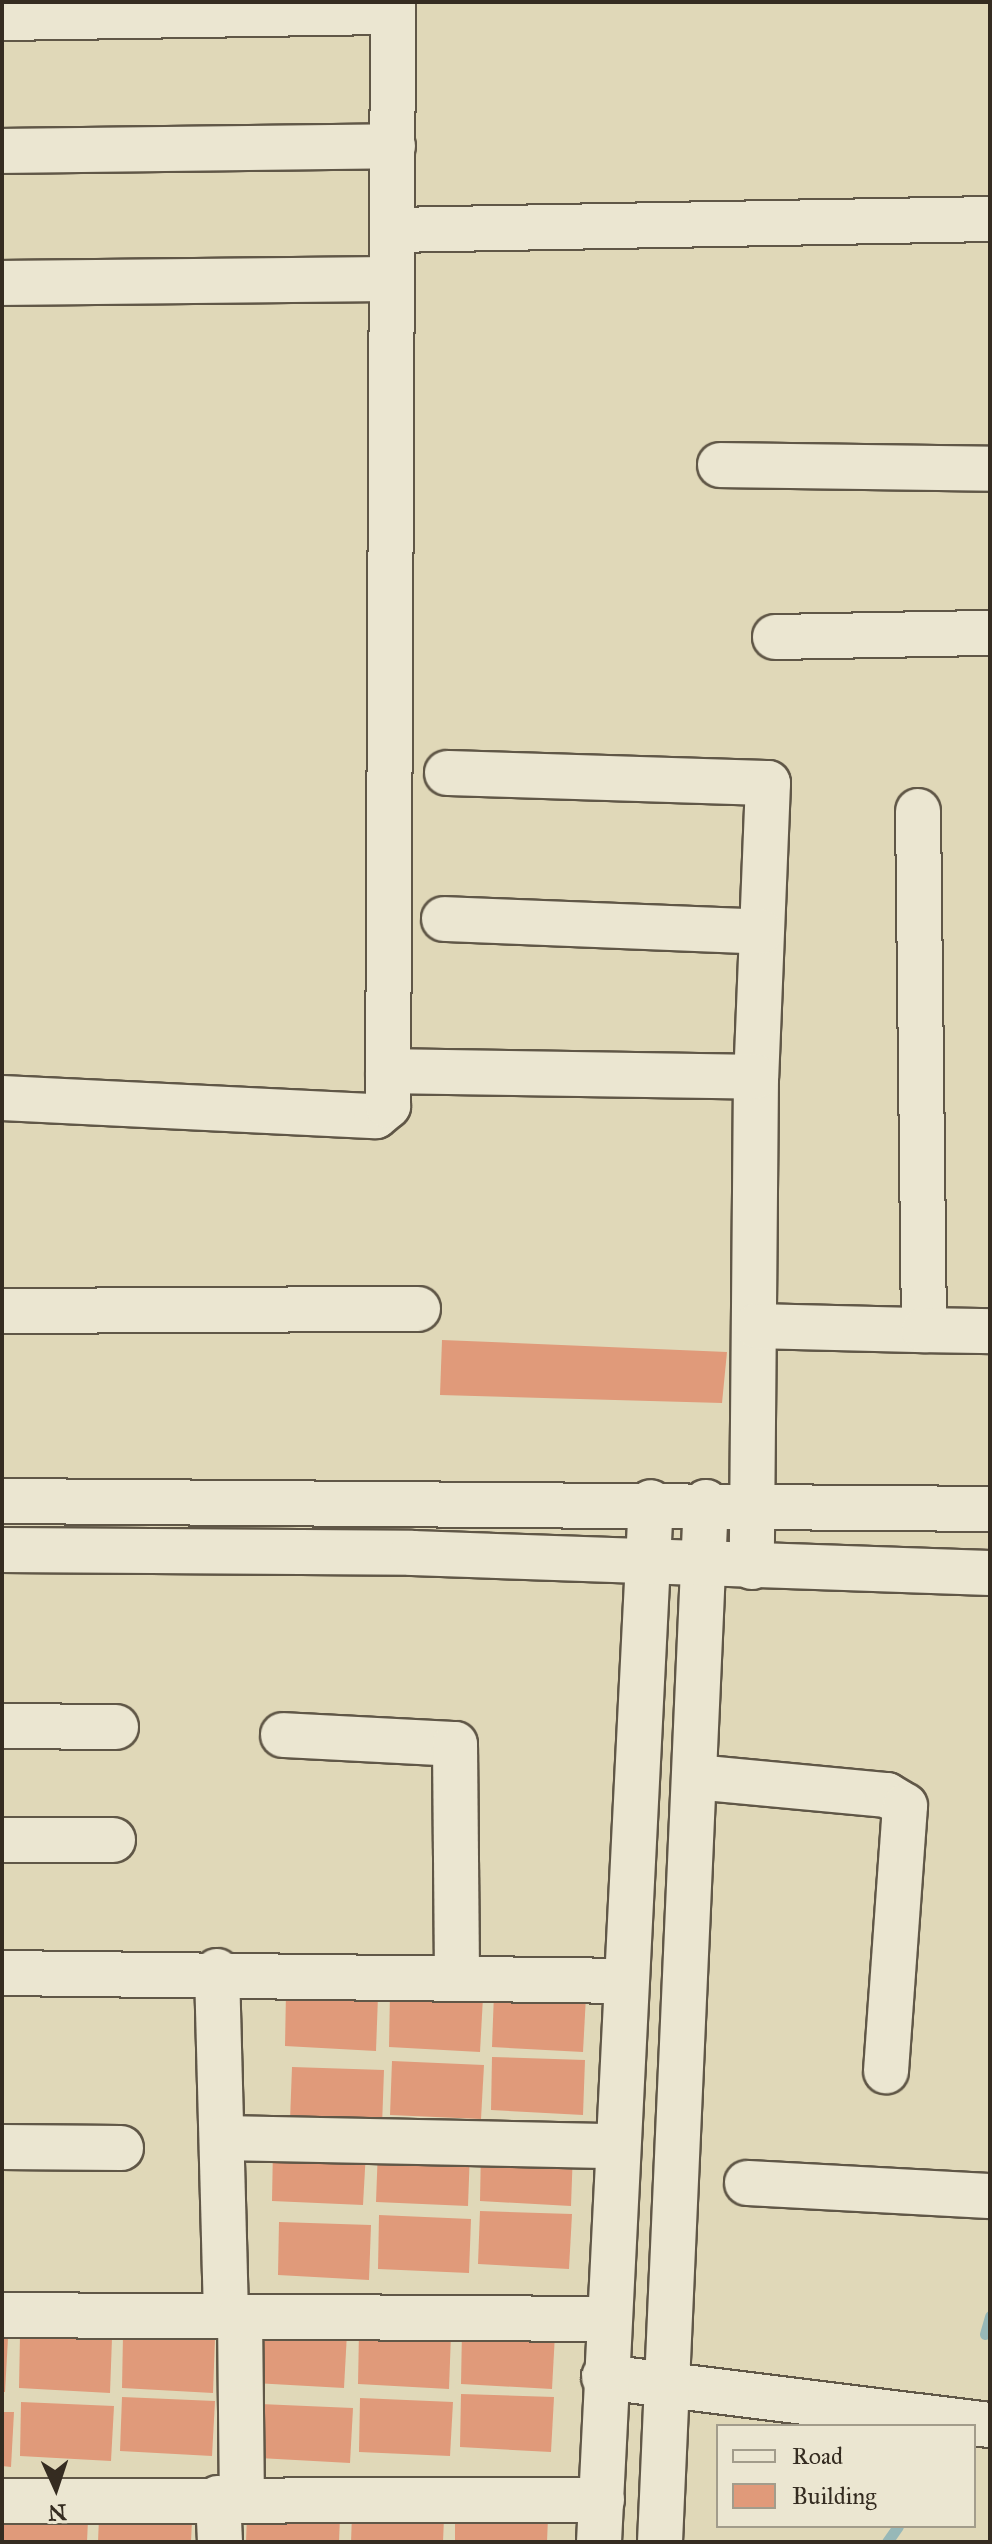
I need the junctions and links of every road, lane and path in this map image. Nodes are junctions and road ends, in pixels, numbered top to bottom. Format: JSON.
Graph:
{"nodes":[{"id":1,"x":393,"y":7,"type":"edge"},
{"id":2,"x":2,"y":18,"type":"edge"},
{"id":3,"x":393,"y":146,"type":"junction"},
{"id":4,"x":2,"y":151,"type":"edge"},
{"id":5,"x":990,"y":219,"type":"edge"},
{"id":6,"x":392,"y":230,"type":"junction"},
{"id":7,"x":392,"y":279,"type":"junction"},
{"id":8,"x":2,"y":283,"type":"edge"},
{"id":9,"x":720,"y":465,"type":"dead end"},
{"id":10,"x":990,"y":469,"type":"edge"},
{"id":11,"x":990,"y":633,"type":"edge"},
{"id":12,"x":775,"y":637,"type":"dead end"},
{"id":13,"x":447,"y":773,"type":"dead end"},
{"id":14,"x":918,"y":811,"type":"dead end"},
{"id":15,"x":444,"y":919,"type":"dead end"},
{"id":16,"x":761,"y":932,"type":"junction"},
{"id":17,"x":388,"y":1071,"type":"junction"},
{"id":18,"x":756,"y":1077,"type":"junction"},
{"id":19,"x":2,"y":1098,"type":"edge"},
{"id":20,"x":418,"y":1309,"type":"dead end"},
{"id":21,"x":2,"y":1311,"type":"edge"},
{"id":22,"x":756,"y":1326,"type":"junction"},
{"id":23,"x":924,"y":1330,"type":"junction"},
{"id":24,"x":990,"y":1331,"type":"edge"},
{"id":25,"x":2,"y":1501,"type":"edge"},
{"id":26,"x":651,"y":1502,"type":"junction"},
{"id":27,"x":706,"y":1502,"type":"junction"},
{"id":28,"x":754,"y":1502,"type":"junction"},
{"id":29,"x":990,"y":1509,"type":"edge"},
{"id":30,"x":2,"y":1550,"type":"edge"},
{"id":31,"x":649,"y":1562,"type":"junction"},
{"id":32,"x":703,"y":1565,"type":"junction"},
{"id":33,"x":752,"y":1567,"type":"junction"},
{"id":34,"x":990,"y":1573,"type":"edge"},
{"id":35,"x":2,"y":1726,"type":"edge"},
{"id":36,"x":116,"y":1727,"type":"dead end"},
{"id":37,"x":283,"y":1735,"type":"dead end"},
{"id":38,"x":695,"y":1777,"type":"junction"},
{"id":39,"x":2,"y":1840,"type":"edge"},
{"id":40,"x":113,"y":1840,"type":"dead end"},
{"id":41,"x":217,"y":1971,"type":"junction"},
{"id":42,"x":2,"y":1973,"type":"edge"},
{"id":43,"x":457,"y":1978,"type":"junction"},
{"id":44,"x":626,"y":1981,"type":"junction"},
{"id":45,"x":886,"y":2071,"type":"dead end"},
{"id":46,"x":223,"y":2138,"type":"junction"},
{"id":47,"x":616,"y":2146,"type":"junction"},
{"id":48,"x":2,"y":2147,"type":"edge"},
{"id":49,"x":121,"y":2148,"type":"dead end"},
{"id":50,"x":747,"y":2183,"type":"dead end"},
{"id":51,"x":990,"y":2196,"type":"edge"},
{"id":52,"x":2,"y":2315,"type":"edge"},
{"id":53,"x":233,"y":2316,"type":"junction"},
{"id":54,"x":607,"y":2319,"type":"junction"},
{"id":55,"x":604,"y":2377,"type":"junction"},
{"id":56,"x":669,"y":2383,"type":"junction"},
{"id":57,"x":990,"y":2425,"type":"edge"},
{"id":58,"x":230,"y":2498,"type":"junction"},
{"id":59,"x":2,"y":2501,"type":"edge"},
{"id":60,"x":600,"y":2521,"type":"edge"},
{"id":61,"x":220,"y":2542,"type":"edge"},
{"id":62,"x":660,"y":2542,"type":"edge"}],
"edges":[{"from":1,"to":2,"type":"street"},
{"from":1,"to":3,"type":"street"},
{"from":3,"to":4,"type":"street"},
{"from":3,"to":6,"type":"street"},
{"from":5,"to":6,"type":"street"},
{"from":6,"to":7,"type":"street"},
{"from":7,"to":8,"type":"street"},
{"from":7,"to":17,"type":"street"},
{"from":9,"to":10,"type":"street"},
{"from":11,"to":12,"type":"street"},
{"from":13,"to":16,"type":"street"},
{"from":14,"to":23,"type":"street"},
{"from":15,"to":16,"type":"street"},
{"from":16,"to":18,"type":"street"},
{"from":17,"to":18,"type":"street"},
{"from":17,"to":19,"type":"street"},
{"from":18,"to":22,"type":"street"},
{"from":20,"to":21,"type":"street"},
{"from":22,"to":23,"type":"street"},
{"from":22,"to":28,"type":"street"},
{"from":23,"to":24,"type":"street"},
{"from":25,"to":26,"type":"street"},
{"from":26,"to":27,"type":"street"},
{"from":26,"to":31,"type":"street"},
{"from":27,"to":28,"type":"street"},
{"from":27,"to":32,"type":"street"},
{"from":28,"to":29,"type":"street"},
{"from":28,"to":33,"type":"street"},
{"from":30,"to":31,"type":"street"},
{"from":31,"to":32,"type":"street"},
{"from":31,"to":44,"type":"street"},
{"from":32,"to":33,"type":"street"},
{"from":32,"to":38,"type":"street"},
{"from":33,"to":34,"type":"street"},
{"from":35,"to":36,"type":"street"},
{"from":37,"to":43,"type":"street"},
{"from":38,"to":45,"type":"street"},
{"from":38,"to":56,"type":"street"},
{"from":39,"to":40,"type":"street"},
{"from":41,"to":42,"type":"street"},
{"from":41,"to":43,"type":"street"},
{"from":41,"to":46,"type":"street"},
{"from":43,"to":44,"type":"street"},
{"from":44,"to":47,"type":"street"},
{"from":46,"to":47,"type":"street"},
{"from":46,"to":53,"type":"street"},
{"from":47,"to":54,"type":"street"},
{"from":48,"to":49,"type":"street"},
{"from":50,"to":51,"type":"street"},
{"from":52,"to":53,"type":"street"},
{"from":53,"to":54,"type":"street"},
{"from":53,"to":58,"type":"street"},
{"from":54,"to":55,"type":"street"},
{"from":55,"to":56,"type":"street"},
{"from":55,"to":60,"type":"street"},
{"from":56,"to":57,"type":"street"},
{"from":56,"to":62,"type":"street"},
{"from":58,"to":59,"type":"street"},
{"from":58,"to":60,"type":"street"},
{"from":58,"to":61,"type":"street"}]}
